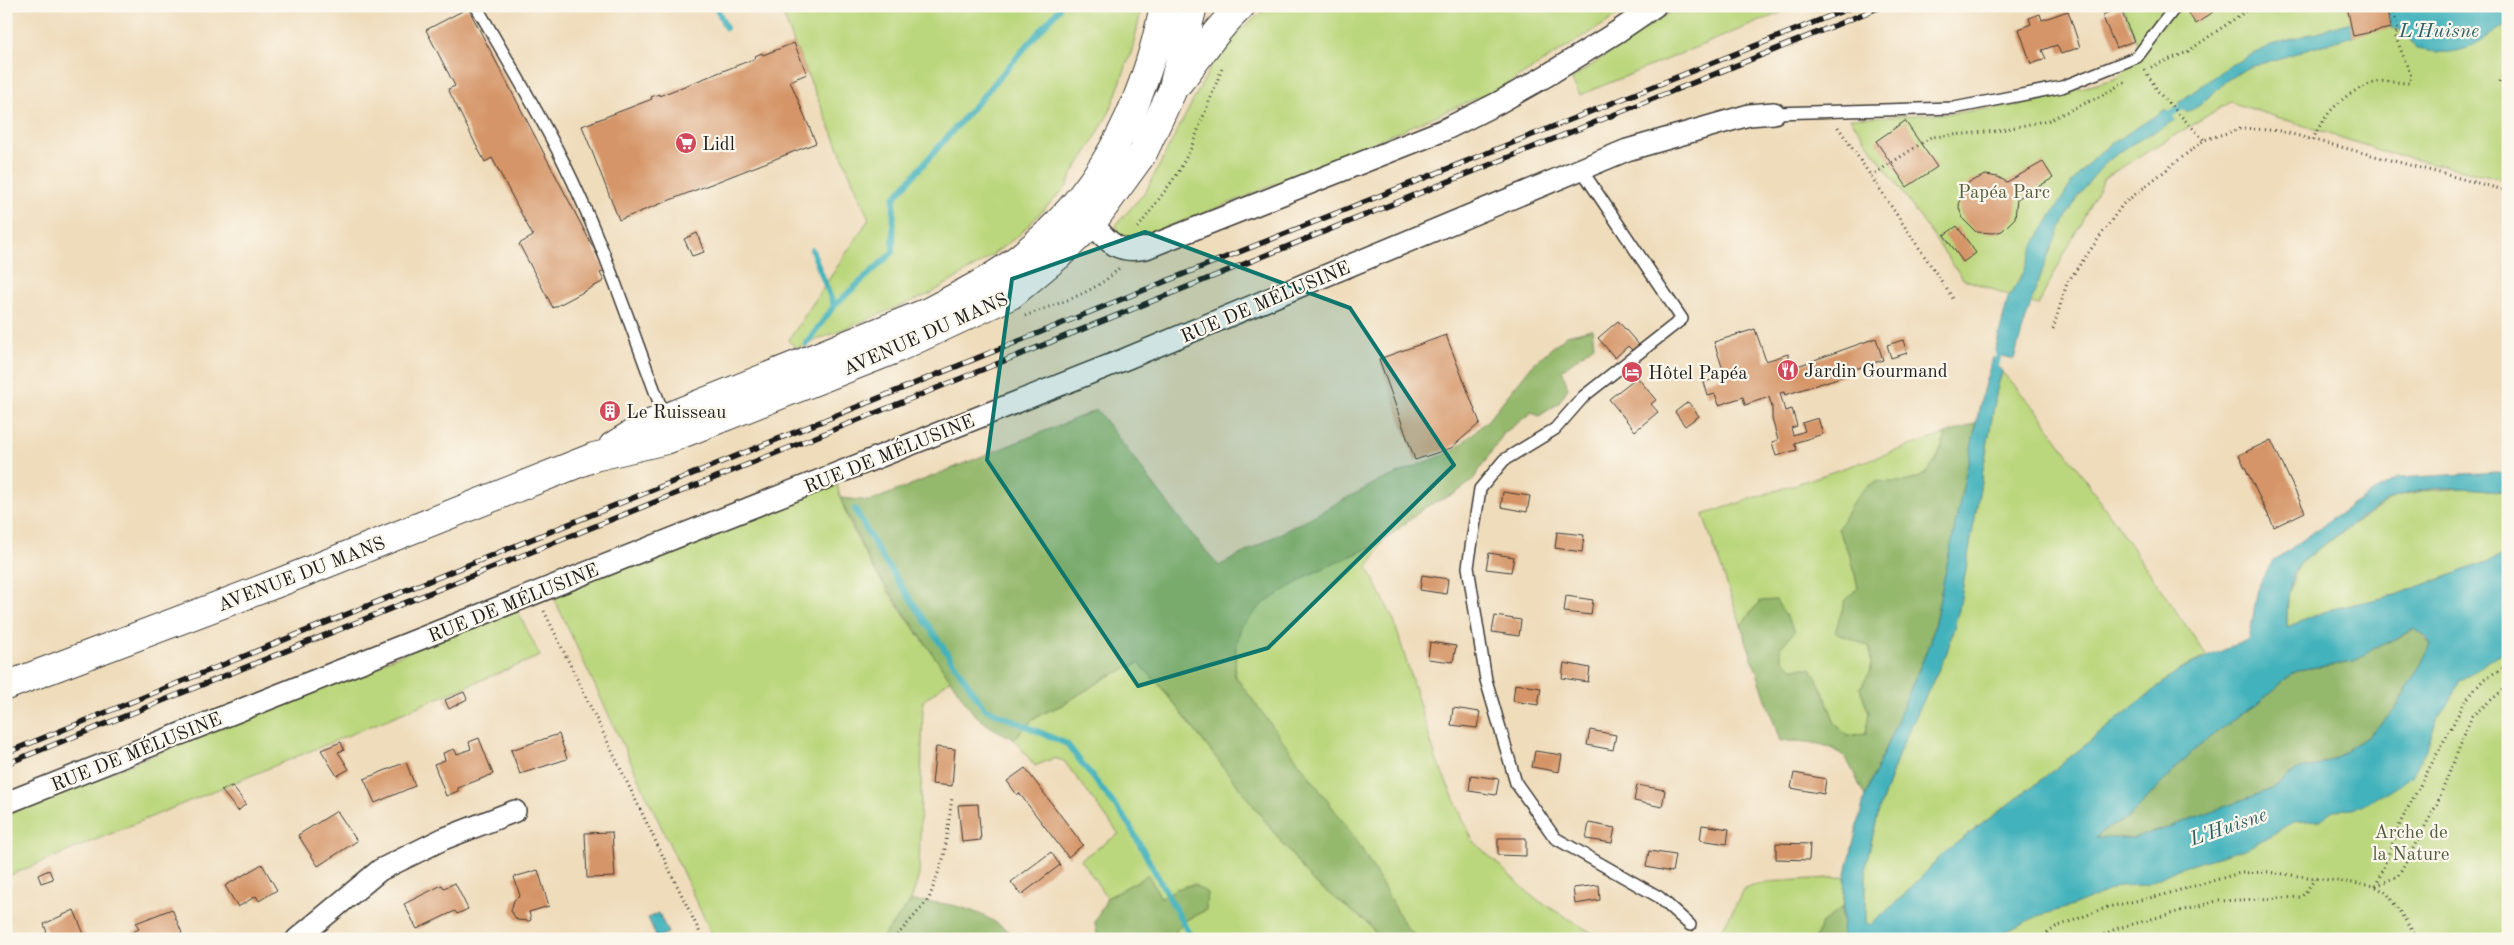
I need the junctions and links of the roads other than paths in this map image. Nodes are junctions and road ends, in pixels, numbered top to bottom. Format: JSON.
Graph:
{"nodes":[{"id":1,"x":476,"y":6,"type":"edge"},
{"id":2,"x":1164,"y":6,"type":"edge"},
{"id":3,"x":1193,"y":6,"type":"edge"},
{"id":4,"x":1241,"y":6,"type":"edge"},
{"id":5,"x":1655,"y":6,"type":"edge"},
{"id":6,"x":2176,"y":6,"type":"edge"},
{"id":7,"x":1172,"y":91,"type":"junction"},
{"id":8,"x":1774,"y":113,"type":"joint"},
{"id":9,"x":1581,"y":169,"type":"junction"},
{"id":10,"x":1092,"y":223,"type":"junction"},
{"id":11,"x":665,"y":418,"type":"junction"},
{"id":12,"x":594,"y":457,"type":"junction"},
{"id":13,"x":6,"y":686,"type":"edge"},
{"id":14,"x":6,"y":803,"type":"edge"},
{"id":15,"x":515,"y":811,"type":"dead end"},
{"id":16,"x":1690,"y":925,"type":"dead end"},
{"id":17,"x":297,"y":939,"type":"edge"}],
"edges":[{"from":1,"to":11,"type":"lane"},
{"from":2,"to":11,"type":"main road","name":"AVENUE DU MANS"},
{"from":3,"to":7,"type":"main road","name":"AVENUE DU MANS"},
{"from":4,"to":7,"type":"main road"},
{"from":5,"to":10,"type":"street"},
{"from":6,"to":8,"type":"lane"},
{"from":7,"to":10,"type":"main road","name":"AVENUE DU MANS"},
{"from":8,"to":9,"type":"street","name":"RUE DE MÉLUSINE"},
{"from":9,"to":14,"type":"street","name":"RUE DE MÉLUSINE"},
{"from":9,"to":16,"type":"lane"},
{"from":10,"to":12,"type":"main road","name":"AVENUE DU MANS"},
{"from":11,"to":12,"type":"main road","name":"AVENUE DU MANS"},
{"from":12,"to":13,"type":"main road","name":"AVENUE DU MANS"},
{"from":15,"to":17,"type":"street"}]}
